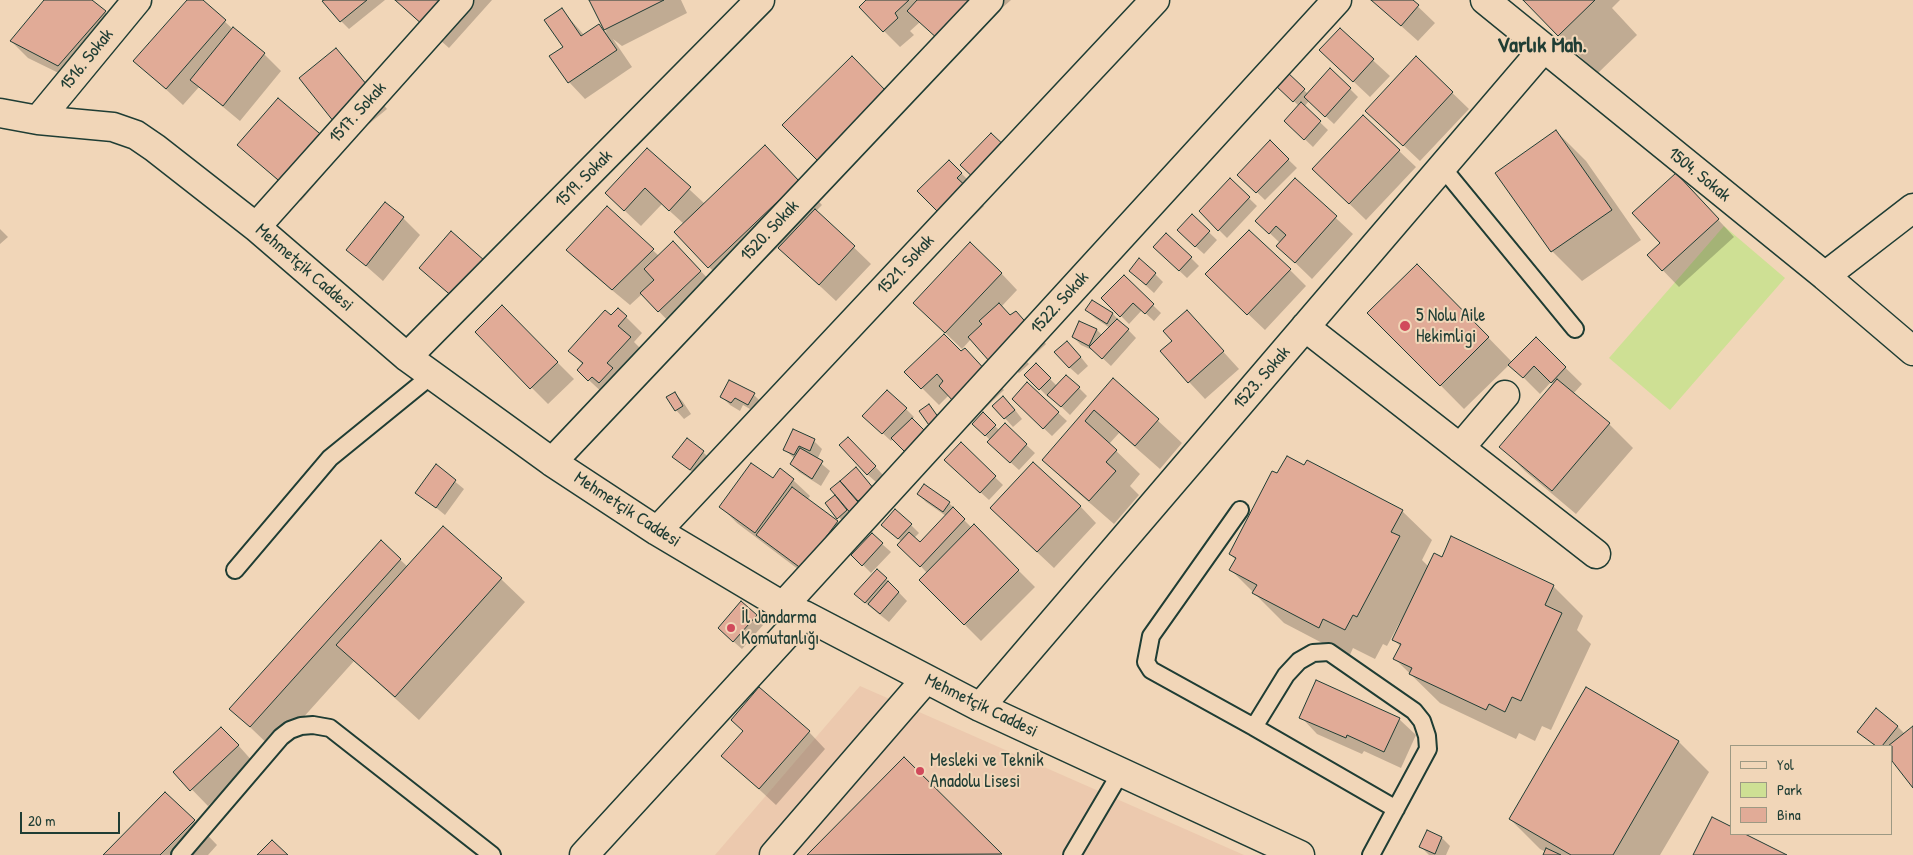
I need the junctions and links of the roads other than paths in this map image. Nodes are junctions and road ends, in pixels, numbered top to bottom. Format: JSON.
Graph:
{"nodes":[{"id":1,"x":136,"y":0,"type":"edge"},
{"id":2,"x":459,"y":0,"type":"edge"},
{"id":3,"x":760,"y":0,"type":"edge"},
{"id":4,"x":989,"y":0,"type":"edge"},
{"id":5,"x":1155,"y":0,"type":"edge"},
{"id":6,"x":1337,"y":0,"type":"edge"},
{"id":7,"x":1485,"y":0,"type":"edge"},
{"id":8,"x":1544,"y":48,"type":"junction"},
{"id":9,"x":0,"y":113,"type":"edge"},
{"id":10,"x":38,"y":120,"type":"junction"},
{"id":11,"x":1442,"y":167,"type":"junction"},
{"id":12,"x":1913,"y":208,"type":"edge"},
{"id":13,"x":256,"y":226,"type":"junction"},
{"id":14,"x":1824,"y":276,"type":"junction"},
{"id":15,"x":1305,"y":327,"type":"junction"},
{"id":16,"x":1575,"y":329,"type":"dead end"},
{"id":17,"x":1913,"y":351,"type":"edge"},
{"id":18,"x":407,"y":357,"type":"junction"},
{"id":19,"x":432,"y":375,"type":"junction"},
{"id":20,"x":1505,"y":395,"type":"dead end"},
{"id":21,"x":1460,"y":448,"type":"junction"},
{"id":22,"x":552,"y":462,"type":"junction"},
{"id":23,"x":1240,"y":510,"type":"dead end"},
{"id":24,"x":657,"y":530,"type":"junction"},
{"id":25,"x":1596,"y":554,"type":"dead end"},
{"id":26,"x":236,"y":570,"type":"dead end"},
{"id":27,"x":793,"y":610,"type":"junction"},
{"id":28,"x":926,"y":679,"type":"junction"},
{"id":29,"x":980,"y":707,"type":"junction"},
{"id":30,"x":1254,"y":727,"type":"junction"},
{"id":31,"x":1121,"y":772,"type":"junction"},
{"id":32,"x":1396,"y":808,"type":"junction"},
{"id":33,"x":180,"y":855,"type":"edge"},
{"id":34,"x":492,"y":855,"type":"edge"},
{"id":35,"x":584,"y":855,"type":"edge"},
{"id":36,"x":774,"y":855,"type":"edge"},
{"id":37,"x":1072,"y":855,"type":"edge"},
{"id":38,"x":1300,"y":855,"type":"edge"},
{"id":39,"x":1371,"y":855,"type":"edge"}],
"edges":[{"from":1,"to":10,"type":"street","name":"1516. Sokak"},
{"from":2,"to":13,"type":"street","name":"1517. Sokak"},
{"from":3,"to":18,"type":"street","name":"1519. Sokak"},
{"from":4,"to":22,"type":"street","name":"1520. Sokak"},
{"from":5,"to":24,"type":"street","name":"1521. Sokak"},
{"from":6,"to":27,"type":"street","name":"1522. Sokak"},
{"from":7,"to":8,"type":"street","name":"1504. Sokak"},
{"from":8,"to":11,"type":"street","name":"1523. Sokak"},
{"from":8,"to":14,"type":"street","name":"1504. Sokak"},
{"from":9,"to":10,"type":"street","name":"Mehmetçik Caddesi"},
{"from":10,"to":13,"type":"street","name":"Mehmetçik Caddesi"},
{"from":11,"to":15,"type":"street","name":"1523. Sokak"},
{"from":11,"to":16,"type":"lane"},
{"from":12,"to":14,"type":"street"},
{"from":13,"to":18,"type":"street","name":"Mehmetçik Caddesi"},
{"from":14,"to":17,"type":"street","name":"1504. Sokak"},
{"from":15,"to":21,"type":"street"},
{"from":15,"to":29,"type":"street","name":"1523. Sokak"},
{"from":18,"to":19,"type":"street","name":"Mehmetçik Caddesi"},
{"from":19,"to":22,"type":"street","name":"Mehmetçik Caddesi"},
{"from":19,"to":26,"type":"lane"},
{"from":20,"to":21,"type":"street"},
{"from":21,"to":25,"type":"street"},
{"from":22,"to":24,"type":"street","name":"Mehmetçik Caddesi"},
{"from":23,"to":30,"type":"lane"},
{"from":24,"to":27,"type":"street","name":"Mehmetçik Caddesi"},
{"from":27,"to":28,"type":"street","name":"Mehmetçik Caddesi"},
{"from":27,"to":35,"type":"street","name":"1522. Sokak"},
{"from":28,"to":29,"type":"street","name":"Mehmetçik Caddesi"},
{"from":28,"to":36,"type":"street"},
{"from":29,"to":31,"type":"street","name":"Mehmetçik Caddesi"},
{"from":30,"to":32,"type":"lane"},
{"from":30,"to":32,"type":"lane"},
{"from":31,"to":37,"type":"lane"},
{"from":31,"to":38,"type":"street","name":"Mehmetçik Caddesi"},
{"from":32,"to":39,"type":"lane"},
{"from":33,"to":34,"type":"lane"}]}
